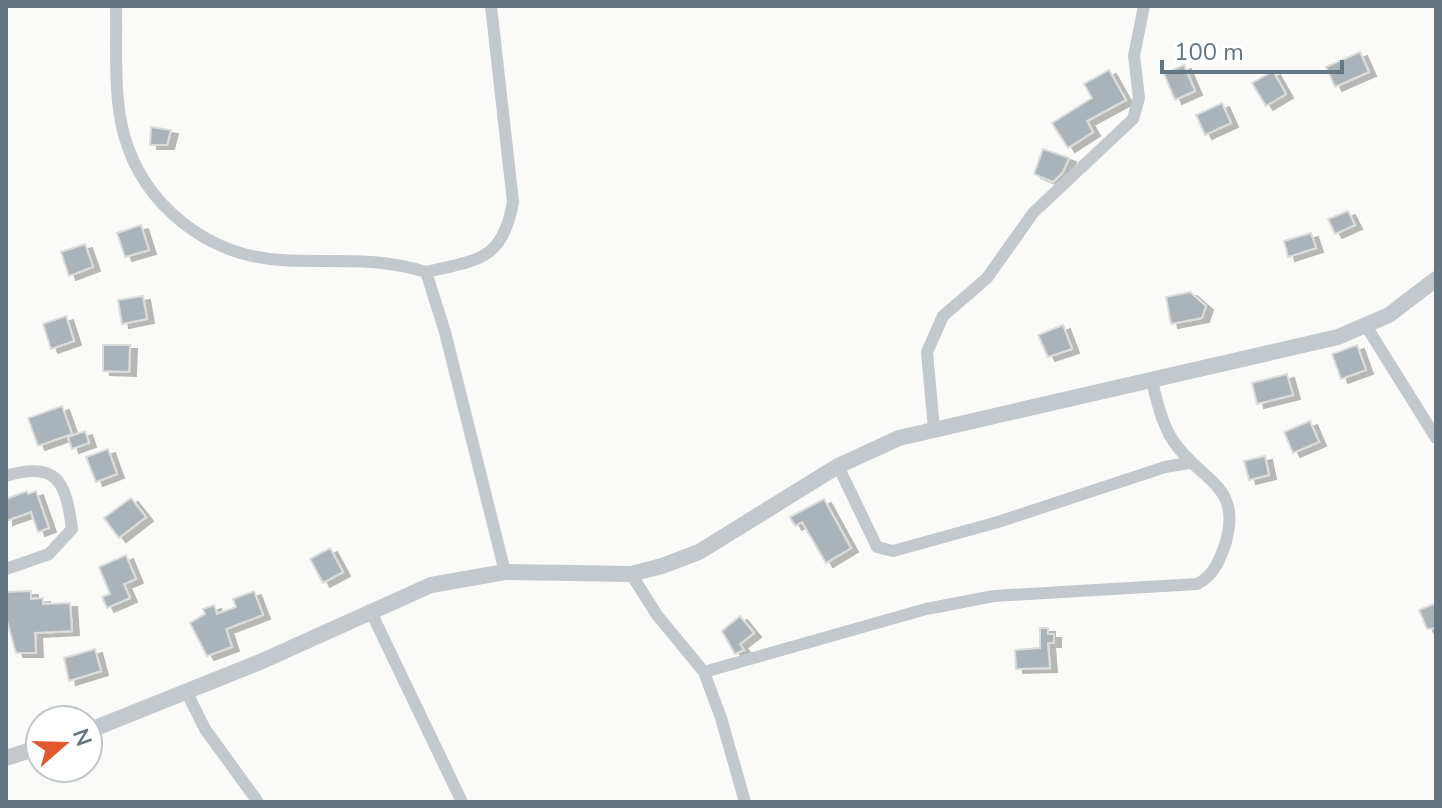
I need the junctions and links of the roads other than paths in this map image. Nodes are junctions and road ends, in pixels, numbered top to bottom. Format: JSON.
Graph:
{"nodes":[{"id":1,"x":116,"y":6,"type":"edge"},
{"id":2,"x":491,"y":6,"type":"edge"},
{"id":3,"x":1144,"y":6,"type":"edge"},
{"id":4,"x":426,"y":272,"type":"junction"},
{"id":5,"x":1436,"y":279,"type":"edge"},
{"id":6,"x":1366,"y":326,"type":"junction"},
{"id":7,"x":1152,"y":380,"type":"junction"},
{"id":8,"x":934,"y":429,"type":"junction"},
{"id":9,"x":1436,"y":438,"type":"edge"},
{"id":10,"x":1189,"y":463,"type":"junction"},
{"id":11,"x":838,"y":466,"type":"junction"},
{"id":12,"x":6,"y":476,"type":"edge"},
{"id":13,"x":6,"y":569,"type":"edge"},
{"id":14,"x":505,"y":572,"type":"junction"},
{"id":15,"x":631,"y":574,"type":"junction"},
{"id":16,"x":370,"y":610,"type":"junction"},
{"id":17,"x":704,"y":672,"type":"junction"},
{"id":18,"x":186,"y":691,"type":"junction"},
{"id":19,"x":104,"y":724,"type":"edge"},
{"id":20,"x":258,"y":802,"type":"edge"},
{"id":21,"x":462,"y":802,"type":"edge"},
{"id":22,"x":745,"y":802,"type":"edge"}],
"edges":[{"from":1,"to":4,"type":"street"},
{"from":2,"to":4,"type":"street"},
{"from":3,"to":8,"type":"street"},
{"from":4,"to":14,"type":"street"},
{"from":5,"to":6,"type":"street"},
{"from":6,"to":7,"type":"street"},
{"from":6,"to":9,"type":"street"},
{"from":7,"to":8,"type":"street"},
{"from":7,"to":10,"type":"street"},
{"from":8,"to":11,"type":"street"},
{"from":10,"to":11,"type":"street"},
{"from":10,"to":17,"type":"street"},
{"from":11,"to":15,"type":"street"},
{"from":12,"to":13,"type":"street"},
{"from":14,"to":15,"type":"street"},
{"from":14,"to":16,"type":"street"},
{"from":15,"to":17,"type":"street"},
{"from":16,"to":18,"type":"street"},
{"from":16,"to":21,"type":"street"},
{"from":17,"to":22,"type":"street"},
{"from":18,"to":19,"type":"street"},
{"from":18,"to":20,"type":"street"}]}
